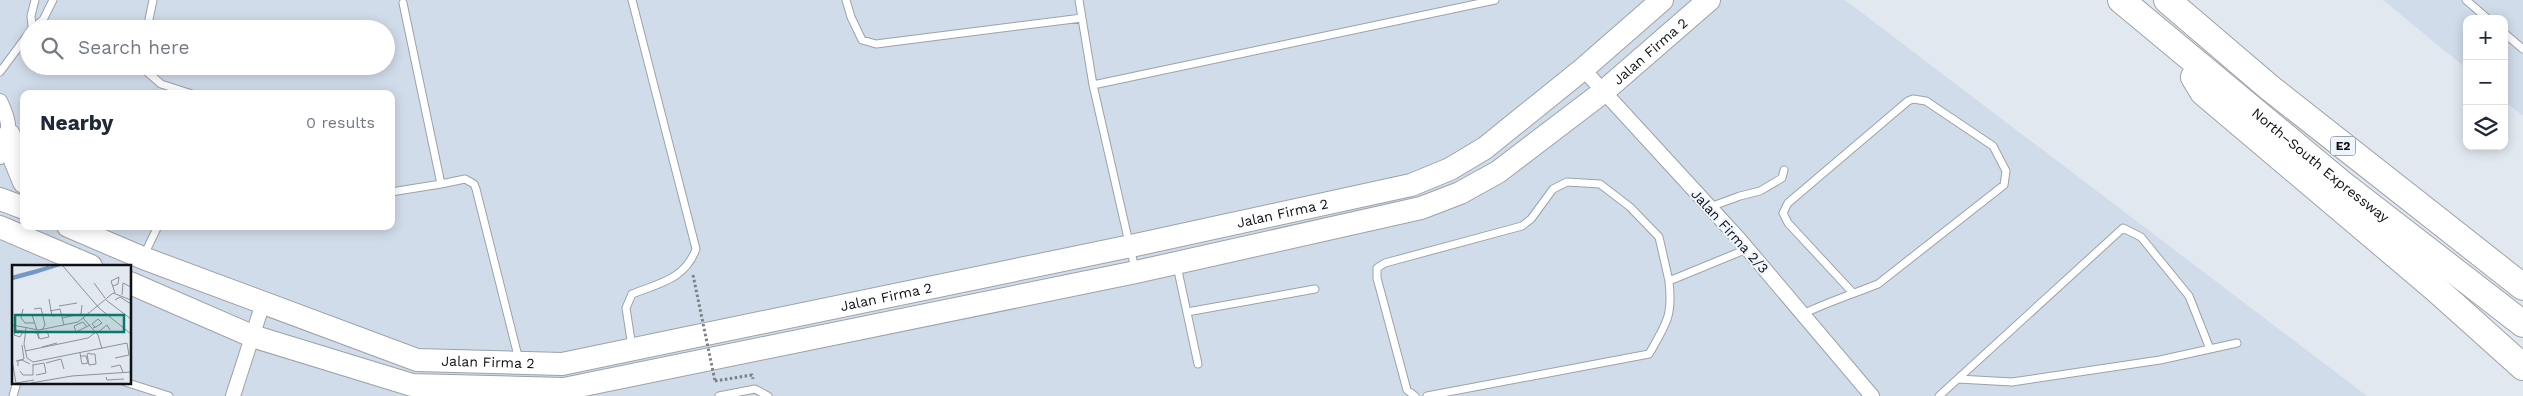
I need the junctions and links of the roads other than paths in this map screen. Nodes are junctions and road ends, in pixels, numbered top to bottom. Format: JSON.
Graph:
{"nodes":[{"id":1,"x":35,"y":0,"type":"edge"},
{"id":2,"x":53,"y":0,"type":"edge"},
{"id":3,"x":153,"y":0,"type":"edge"},
{"id":4,"x":632,"y":0,"type":"edge"},
{"id":5,"x":846,"y":0,"type":"edge"},
{"id":6,"x":1079,"y":0,"type":"edge"},
{"id":7,"x":1495,"y":0,"type":"edge"},
{"id":8,"x":1662,"y":0,"type":"edge"},
{"id":9,"x":1709,"y":0,"type":"edge"},
{"id":10,"x":2121,"y":0,"type":"edge"},
{"id":11,"x":2166,"y":0,"type":"edge"},
{"id":12,"x":2466,"y":0,"type":"edge"},
{"id":13,"x":403,"y":4,"type":"dead end"},
{"id":14,"x":2483,"y":15,"type":"edge"},
{"id":15,"x":1082,"y":18,"type":"junction"},
{"id":16,"x":30,"y":20,"type":"edge"},
{"id":17,"x":43,"y":20,"type":"edge"},
{"id":18,"x":149,"y":20,"type":"edge"},
{"id":19,"x":2508,"y":36,"type":"edge"},
{"id":20,"x":20,"y":44,"type":"edge"},
{"id":21,"x":2523,"y":49,"type":"edge"},
{"id":22,"x":2183,"y":52,"type":"junction"},
{"id":23,"x":1583,"y":69,"type":"junction"},
{"id":24,"x":0,"y":72,"type":"edge"},
{"id":25,"x":151,"y":75,"type":"edge"},
{"id":26,"x":1093,"y":85,"type":"junction"},
{"id":27,"x":180,"y":90,"type":"edge"},
{"id":28,"x":1603,"y":92,"type":"junction"},
{"id":29,"x":0,"y":101,"type":"edge"},
{"id":30,"x":10,"y":135,"type":"junction"},
{"id":31,"x":0,"y":157,"type":"edge"},
{"id":32,"x":1784,"y":170,"type":"dead end"},
{"id":33,"x":20,"y":172,"type":"edge"},
{"id":34,"x":441,"y":184,"type":"junction"},
{"id":35,"x":395,"y":191,"type":"edge"},
{"id":36,"x":0,"y":199,"type":"edge"},
{"id":37,"x":20,"y":206,"type":"edge"},
{"id":38,"x":1710,"y":207,"type":"junction"},
{"id":39,"x":0,"y":227,"type":"edge"},
{"id":40,"x":77,"y":230,"type":"edge"},
{"id":41,"x":156,"y":230,"type":"edge"},
{"id":42,"x":1131,"y":246,"type":"junction"},
{"id":43,"x":1747,"y":249,"type":"junction"},
{"id":44,"x":143,"y":258,"type":"junction"},
{"id":45,"x":1177,"y":263,"type":"junction"},
{"id":46,"x":89,"y":265,"type":"edge"},
{"id":47,"x":1136,"y":272,"type":"junction"},
{"id":48,"x":1669,"y":281,"type":"junction"},
{"id":49,"x":131,"y":283,"type":"edge"},
{"id":50,"x":2523,"y":287,"type":"edge"},
{"id":51,"x":1315,"y":289,"type":"dead end"},
{"id":52,"x":1853,"y":294,"type":"junction"},
{"id":53,"x":263,"y":303,"type":"junction"},
{"id":54,"x":1187,"y":312,"type":"junction"},
{"id":55,"x":1803,"y":314,"type":"junction"},
{"id":56,"x":2523,"y":324,"type":"edge"},
{"id":57,"x":252,"y":336,"type":"junction"},
{"id":58,"x":2237,"y":344,"type":"dead end"},
{"id":59,"x":2210,"y":349,"type":"junction"},
{"id":60,"x":632,"y":350,"type":"junction"},
{"id":61,"x":519,"y":363,"type":"junction"},
{"id":62,"x":1198,"y":364,"type":"dead end"},
{"id":63,"x":2523,"y":367,"type":"edge"},
{"id":64,"x":1958,"y":379,"type":"junction"},
{"id":65,"x":131,"y":384,"type":"edge"},
{"id":66,"x":536,"y":392,"type":"edge"},
{"id":67,"x":1867,"y":394,"type":"edge"},
{"id":68,"x":169,"y":396,"type":"edge"},
{"id":69,"x":233,"y":396,"type":"edge"},
{"id":70,"x":719,"y":396,"type":"edge"},
{"id":71,"x":768,"y":396,"type":"edge"},
{"id":72,"x":1415,"y":396,"type":"edge"},
{"id":73,"x":1427,"y":396,"type":"edge"},
{"id":74,"x":1939,"y":396,"type":"edge"}],
"edges":[{"from":1,"to":16,"type":"lane"},
{"from":2,"to":17,"type":"lane"},
{"from":3,"to":18,"type":"lane"},
{"from":4,"to":60,"type":"lane"},
{"from":5,"to":15,"type":"lane"},
{"from":6,"to":15,"type":"lane"},
{"from":7,"to":26,"type":"lane"},
{"from":8,"to":23,"type":"main road","name":"Jalan Firma 2"},
{"from":9,"to":28,"type":"main road","name":"Jalan Firma 2"},
{"from":10,"to":22,"type":"highway","name":"North–South Expressway","number":"E2"},
{"from":11,"to":50,"type":"highway","name":"North–South Expressway","number":"E2"},
{"from":12,"to":14,"type":"lane"},
{"from":13,"to":34,"type":"lane"},
{"from":15,"to":26,"type":"lane"},
{"from":19,"to":21,"type":"lane"},
{"from":20,"to":24,"type":"lane"},
{"from":22,"to":56,"type":"highway","name":"North–South Expressway","number":"E2"},
{"from":22,"to":63,"type":"highway"},
{"from":23,"to":28,"type":"street","name":"Jalan Firma 2/3"},
{"from":23,"to":42,"type":"main road","name":"Jalan Firma 2"},
{"from":25,"to":27,"type":"lane"},
{"from":26,"to":42,"type":"lane"},
{"from":28,"to":38,"type":"street","name":"Jalan Firma 2/3"},
{"from":28,"to":45,"type":"main road","name":"Jalan Firma 2"},
{"from":29,"to":30,"type":"street"},
{"from":30,"to":31,"type":"street"},
{"from":30,"to":33,"type":"main road"},
{"from":32,"to":38,"type":"lane"},
{"from":34,"to":35,"type":"lane"},
{"from":34,"to":61,"type":"lane"},
{"from":36,"to":37,"type":"main road"},
{"from":38,"to":43,"type":"street","name":"Jalan Firma 2/3"},
{"from":39,"to":46,"type":"main road"},
{"from":40,"to":44,"type":"main road","name":"Jalan Firma 2"},
{"from":41,"to":44,"type":"lane"},
{"from":42,"to":47,"type":"lane"},
{"from":42,"to":60,"type":"main road","name":"Jalan Firma 2"},
{"from":43,"to":48,"type":"lane"},
{"from":43,"to":55,"type":"street","name":"Jalan Firma 2/3"},
{"from":44,"to":53,"type":"main road","name":"Jalan Firma 2"},
{"from":45,"to":47,"type":"main road","name":"Jalan Firma 2"},
{"from":45,"to":54,"type":"lane"},
{"from":47,"to":66,"type":"main road","name":"Jalan Firma 2"},
{"from":48,"to":72,"type":"lane"},
{"from":48,"to":73,"type":"lane"},
{"from":49,"to":57,"type":"main road","name":"Jalan Firma 2"},
{"from":51,"to":54,"type":"lane"},
{"from":52,"to":52,"type":"lane"},
{"from":52,"to":55,"type":"lane"},
{"from":53,"to":57,"type":"street"},
{"from":53,"to":61,"type":"main road","name":"Jalan Firma 2"},
{"from":54,"to":62,"type":"lane"},
{"from":55,"to":67,"type":"street","name":"Jalan Firma 2/3"},
{"from":57,"to":66,"type":"main road","name":"Jalan Firma 2"},
{"from":57,"to":69,"type":"street"},
{"from":58,"to":59,"type":"lane"},
{"from":59,"to":64,"type":"lane"},
{"from":59,"to":64,"type":"lane"},
{"from":60,"to":61,"type":"main road","name":"Jalan Firma 2"},
{"from":64,"to":74,"type":"lane"},
{"from":65,"to":68,"type":"lane"},
{"from":70,"to":71,"type":"lane"}]}
